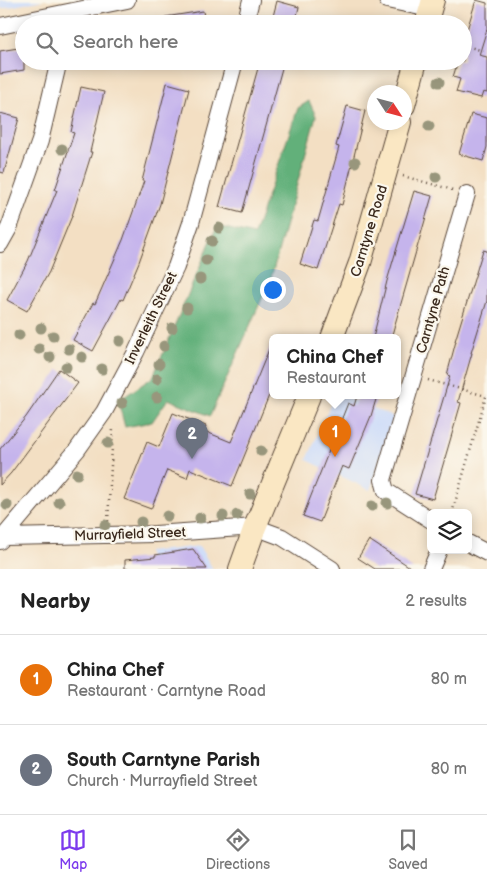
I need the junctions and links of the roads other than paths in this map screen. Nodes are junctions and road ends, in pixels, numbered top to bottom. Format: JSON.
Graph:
{"nodes":[{"id":1,"x":127,"y":0,"type":"edge"},
{"id":2,"x":251,"y":0,"type":"edge"},
{"id":3,"x":387,"y":0,"type":"edge"},
{"id":4,"x":430,"y":11,"type":"edge"},
{"id":5,"x":72,"y":15,"type":"edge"},
{"id":6,"x":247,"y":15,"type":"edge"},
{"id":7,"x":15,"y":24,"type":"edge"},
{"id":8,"x":0,"y":26,"type":"edge"},
{"id":9,"x":58,"y":70,"type":"edge"},
{"id":10,"x":233,"y":70,"type":"edge"},
{"id":11,"x":414,"y":70,"type":"edge"},
{"id":12,"x":409,"y":85,"type":"edge"},
{"id":13,"x":398,"y":130,"type":"edge"},
{"id":14,"x":467,"y":194,"type":"road end"},
{"id":15,"x":0,"y":244,"type":"edge"},
{"id":16,"x":333,"y":334,"type":"edge"},
{"id":17,"x":308,"y":399,"type":"edge"},
{"id":18,"x":427,"y":517,"type":"edge"},
{"id":19,"x":255,"y":527,"type":"junction"},
{"id":20,"x":2,"y":539,"type":"edge"},
{"id":21,"x":472,"y":545,"type":"edge"},
{"id":22,"x":487,"y":553,"type":"edge"},
{"id":23,"x":437,"y":554,"type":"edge"},
{"id":24,"x":240,"y":569,"type":"edge"},
{"id":25,"x":332,"y":569,"type":"edge"},
{"id":26,"x":431,"y":569,"type":"edge"}],
"edges":[{"from":1,"to":5,"type":"street"},
{"from":2,"to":6,"type":"street"},
{"from":3,"to":4,"type":"street"},
{"from":7,"to":8,"type":"street"},
{"from":9,"to":15,"type":"street"},
{"from":10,"to":20,"type":"street","name":"Inverleith Street"},
{"from":11,"to":12,"type":"street"},
{"from":13,"to":16,"type":"street","name":"Carntyne Road"},
{"from":14,"to":18,"type":"street","name":"Carntyne Path"},
{"from":17,"to":19,"type":"street"},
{"from":19,"to":20,"type":"street","name":"Murrayfield Street"},
{"from":19,"to":24,"type":"street"},
{"from":19,"to":25,"type":"street"},
{"from":21,"to":22,"type":"street"},
{"from":23,"to":26,"type":"street"}]}
